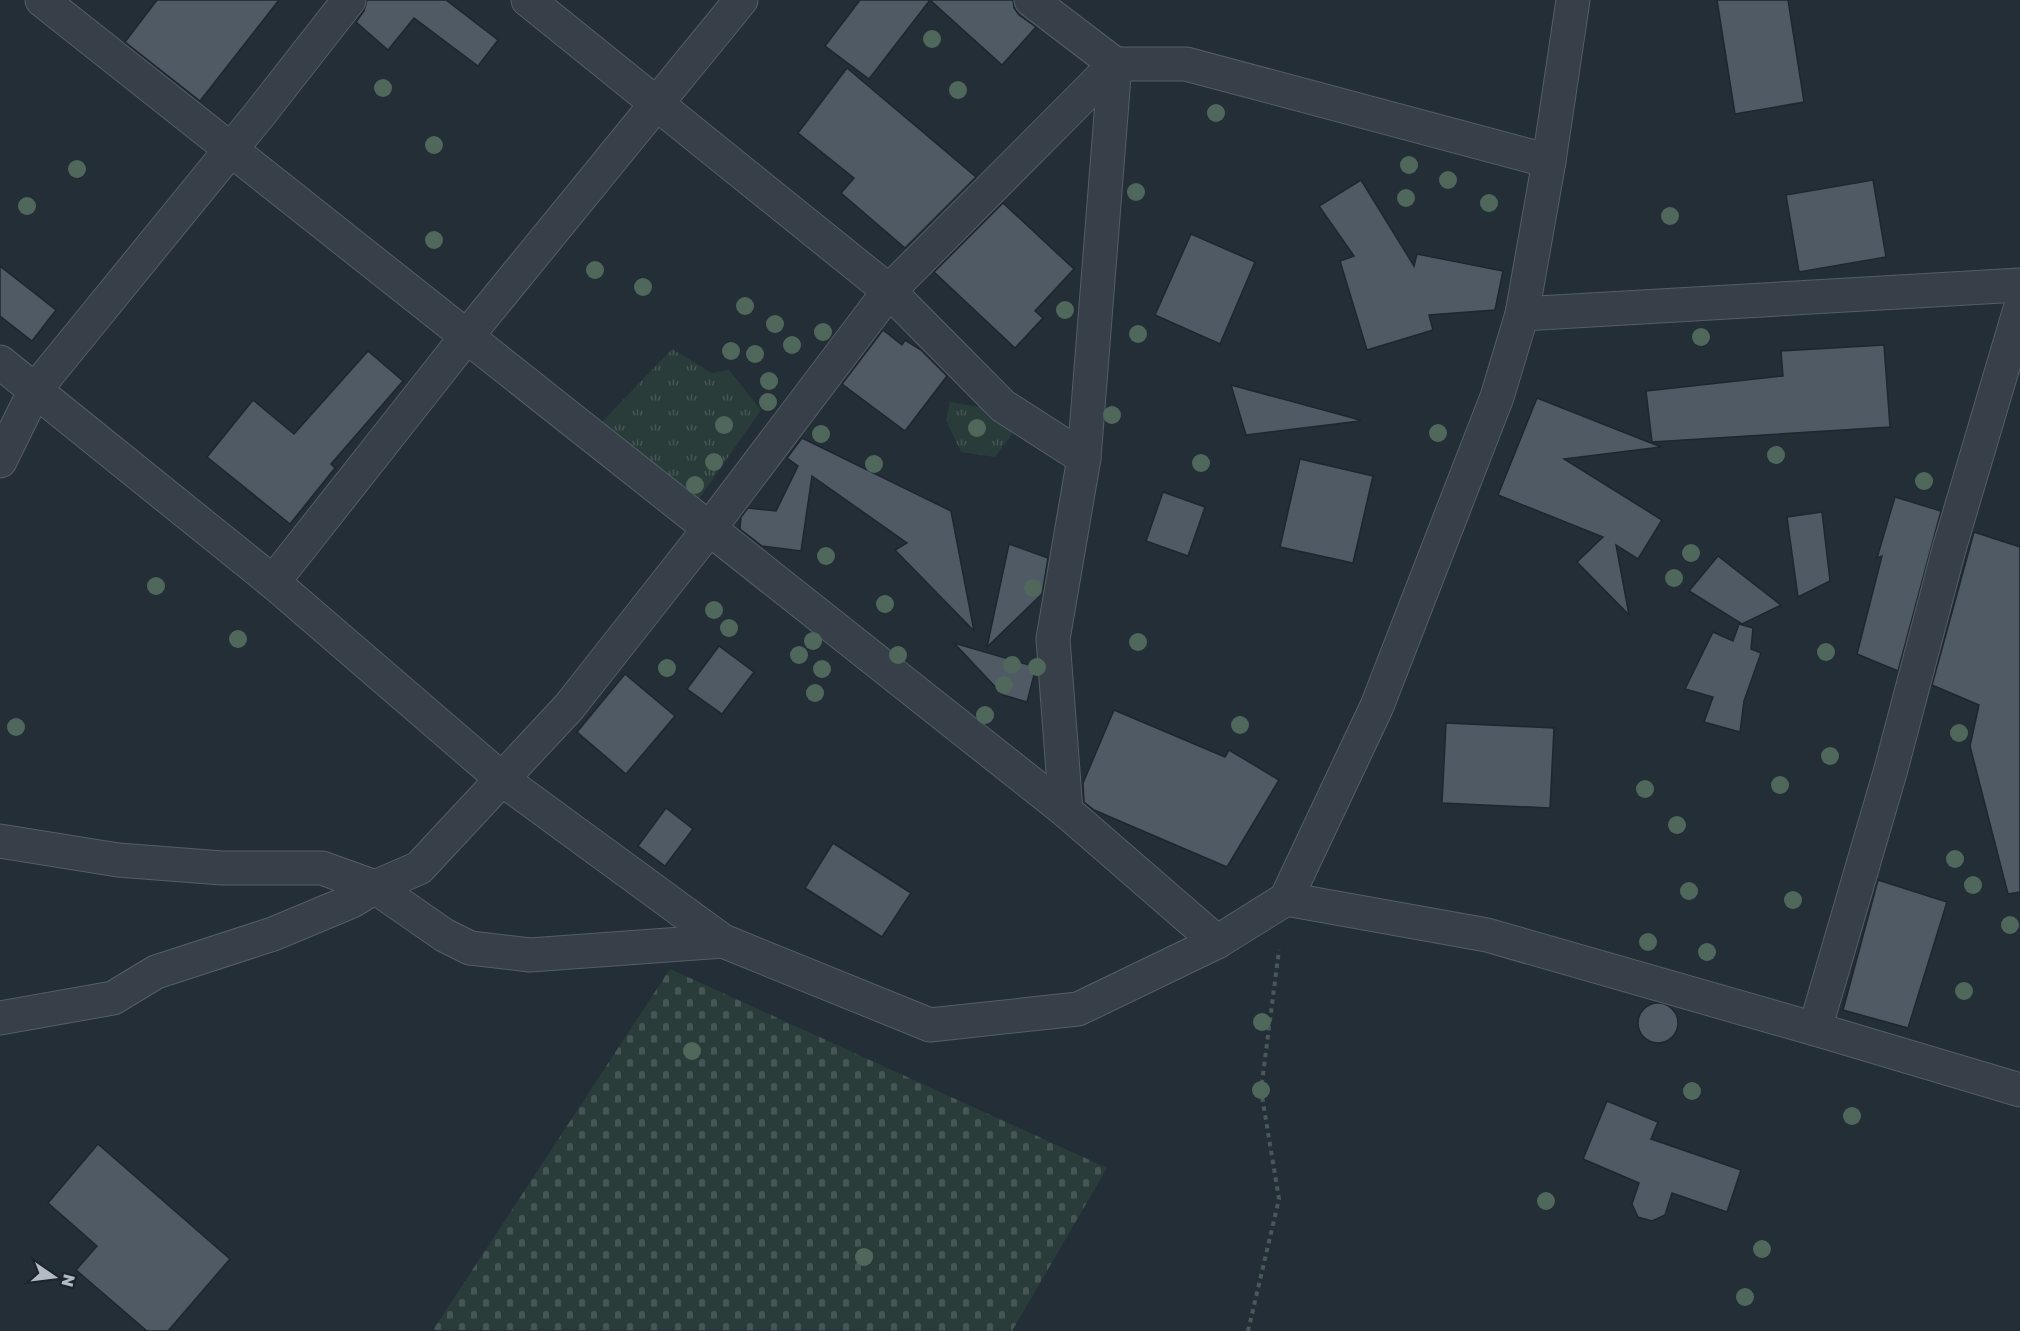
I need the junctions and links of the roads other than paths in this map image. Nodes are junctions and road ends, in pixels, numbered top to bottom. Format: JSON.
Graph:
{"nodes":[{"id":1,"x":42,"y":0,"type":"edge"},
{"id":2,"x":349,"y":0,"type":"edge"},
{"id":3,"x":528,"y":0,"type":"edge"},
{"id":4,"x":741,"y":0,"type":"edge"},
{"id":5,"x":1030,"y":0,"type":"edge"},
{"id":6,"x":1573,"y":0,"type":"edge"},
{"id":7,"x":1115,"y":64,"type":"junction"},
{"id":8,"x":657,"y":103,"type":"junction"},
{"id":9,"x":231,"y":149,"type":"junction"},
{"id":10,"x":1549,"y":160,"type":"junction"},
{"id":11,"x":2020,"y":285,"type":"edge"},
{"id":12,"x":889,"y":291,"type":"junction"},
{"id":13,"x":2020,"y":309,"type":"edge"},
{"id":14,"x":1522,"y":314,"type":"junction"},
{"id":15,"x":467,"y":336,"type":"junction"},
{"id":16,"x":0,"y":362,"type":"edge"},
{"id":17,"x":35,"y":390,"type":"junction"},
{"id":18,"x":1084,"y":458,"type":"junction"},
{"id":19,"x":0,"y":461,"type":"edge"},
{"id":20,"x":709,"y":529,"type":"junction"},
{"id":21,"x":273,"y":582,"type":"junction"},
{"id":22,"x":503,"y":780,"type":"junction"},
{"id":23,"x":1066,"y":811,"type":"junction"},
{"id":24,"x":0,"y":841,"type":"edge"},
{"id":25,"x":375,"y":887,"type":"junction"},
{"id":26,"x":1286,"y":899,"type":"junction"},
{"id":27,"x":723,"y":941,"type":"junction"},
{"id":28,"x":1217,"y":942,"type":"junction"},
{"id":29,"x":0,"y":1018,"type":"edge"},
{"id":30,"x":1815,"y":1029,"type":"junction"},
{"id":31,"x":2020,"y":1090,"type":"edge"}],
"edges":[{"from":1,"to":9,"type":"street"},
{"from":2,"to":9,"type":"street"},
{"from":3,"to":8,"type":"street"},
{"from":4,"to":8,"type":"street"},
{"from":5,"to":7,"type":"street"},
{"from":6,"to":10,"type":"street"},
{"from":7,"to":10,"type":"street"},
{"from":7,"to":12,"type":"street"},
{"from":7,"to":18,"type":"street"},
{"from":8,"to":12,"type":"street"},
{"from":8,"to":15,"type":"street"},
{"from":9,"to":15,"type":"street"},
{"from":9,"to":17,"type":"street"},
{"from":10,"to":14,"type":"street"},
{"from":11,"to":14,"type":"street"},
{"from":12,"to":18,"type":"street"},
{"from":12,"to":20,"type":"street"},
{"from":13,"to":30,"type":"street"},
{"from":14,"to":26,"type":"street"},
{"from":15,"to":20,"type":"street"},
{"from":15,"to":21,"type":"street"},
{"from":16,"to":17,"type":"street"},
{"from":17,"to":19,"type":"street"},
{"from":17,"to":21,"type":"street"},
{"from":18,"to":23,"type":"street"},
{"from":20,"to":22,"type":"street"},
{"from":20,"to":23,"type":"street"},
{"from":21,"to":22,"type":"street"},
{"from":22,"to":25,"type":"street"},
{"from":22,"to":27,"type":"street"},
{"from":23,"to":28,"type":"street"},
{"from":24,"to":25,"type":"street"},
{"from":25,"to":27,"type":"street"},
{"from":25,"to":29,"type":"street"},
{"from":26,"to":28,"type":"street"},
{"from":26,"to":30,"type":"street"},
{"from":27,"to":28,"type":"street"},
{"from":30,"to":31,"type":"street"}]}
